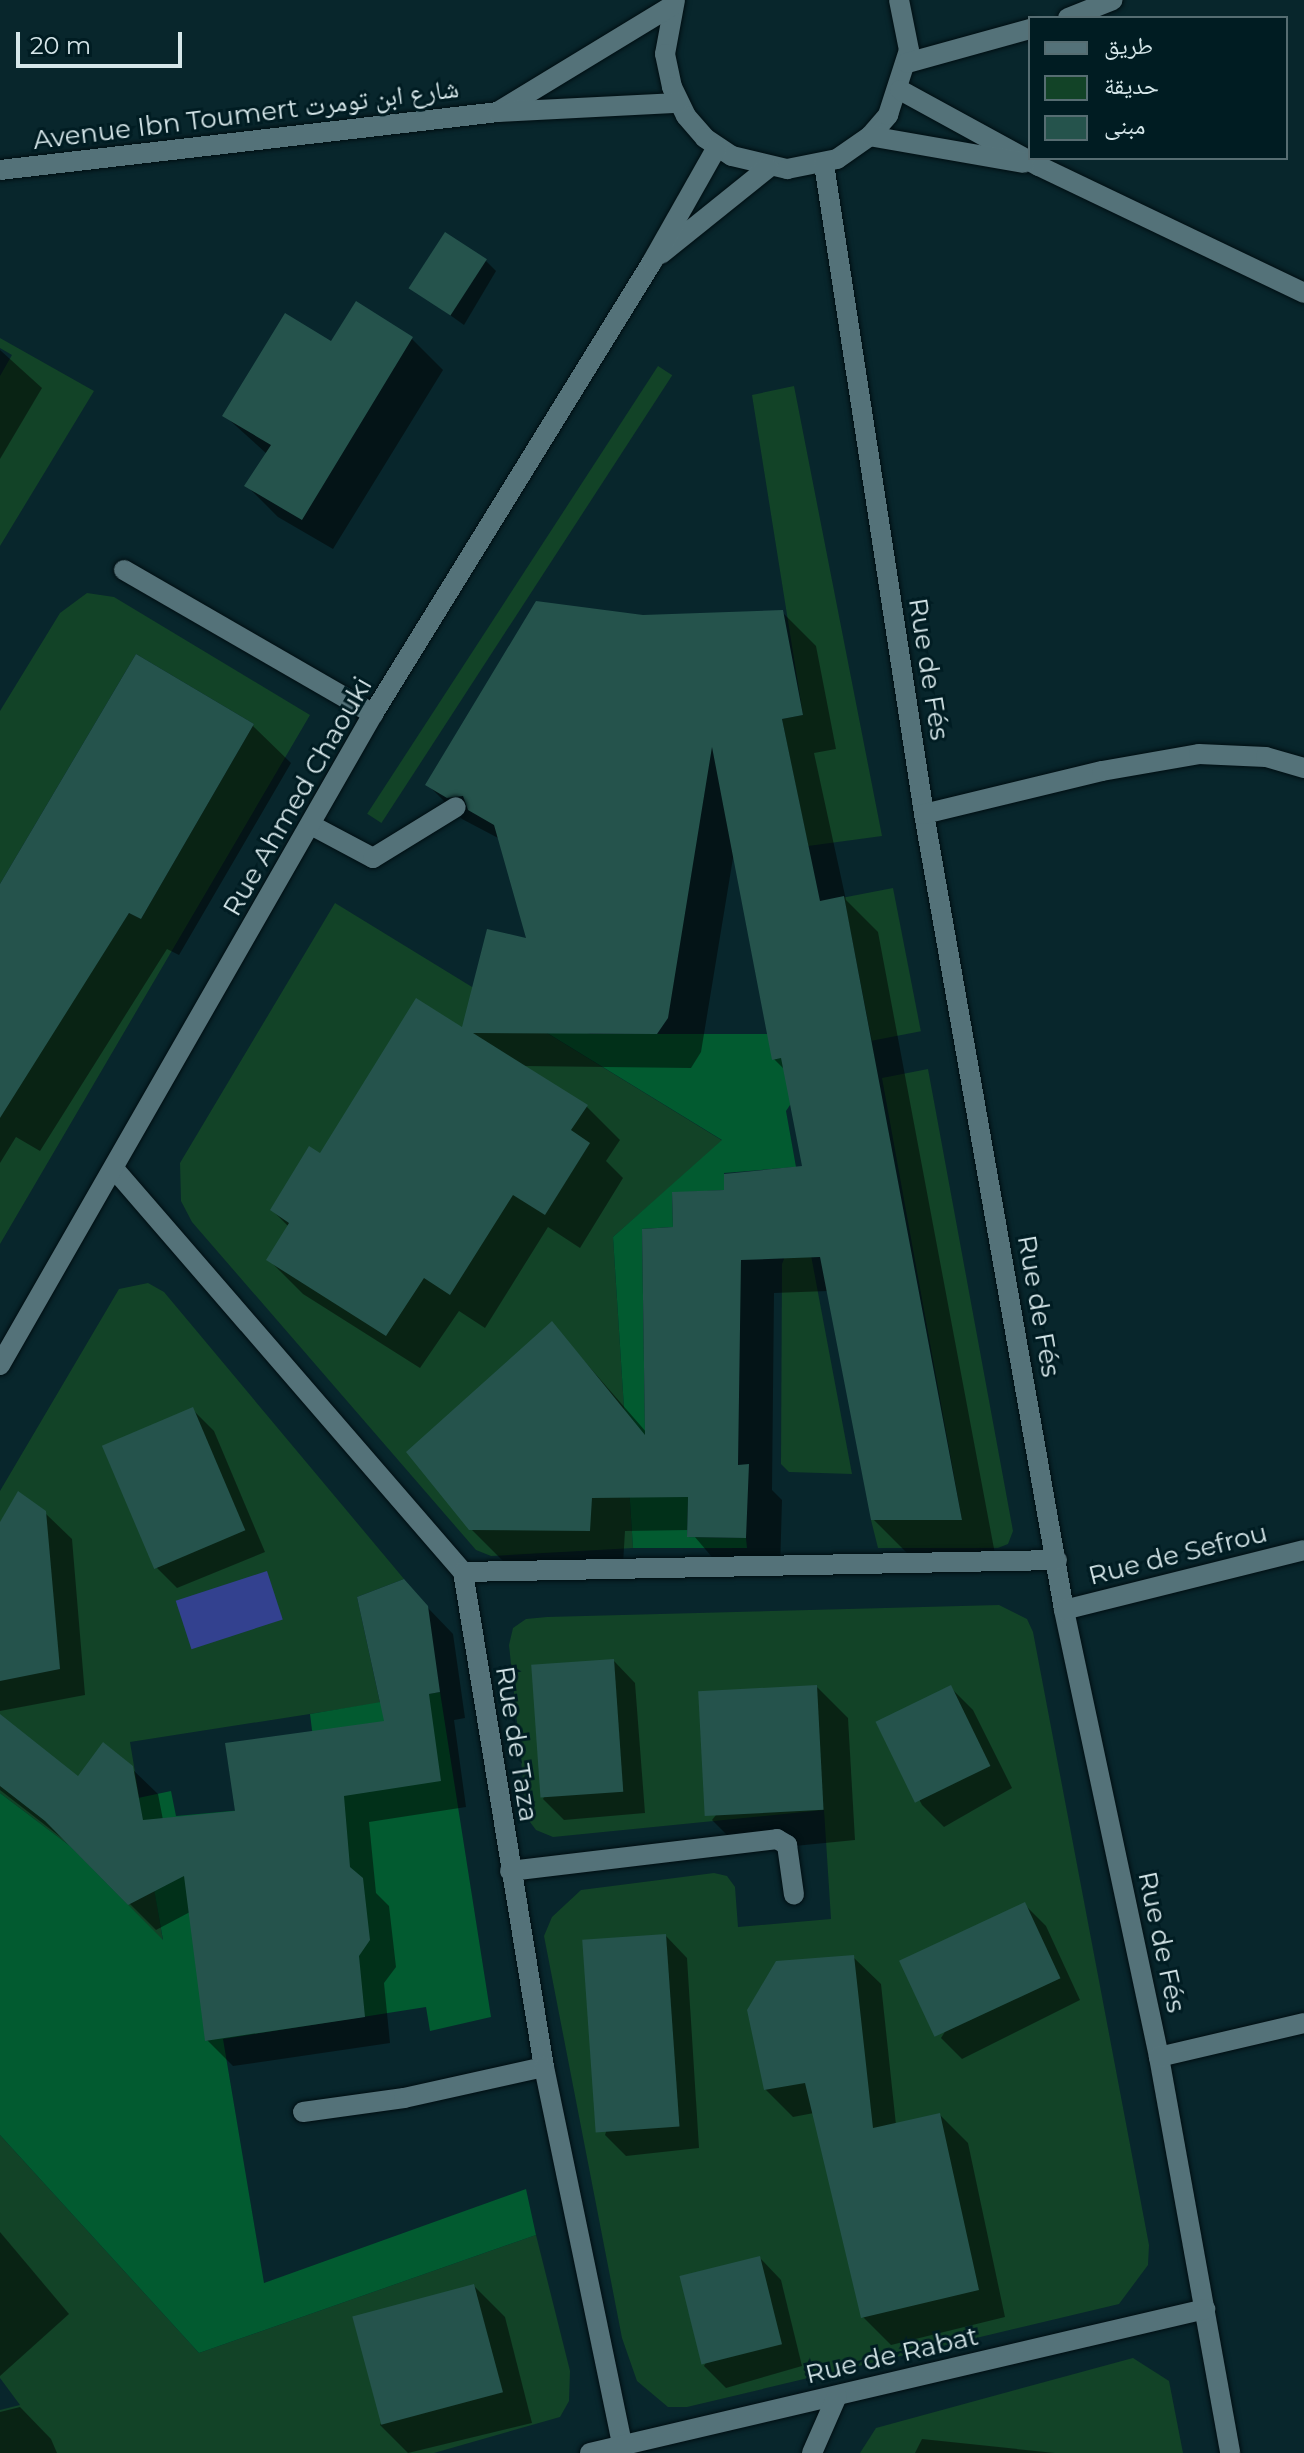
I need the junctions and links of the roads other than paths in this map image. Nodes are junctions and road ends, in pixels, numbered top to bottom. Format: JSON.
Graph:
{"nodes":[{"id":1,"x":899,"y":0,"type":"edge"},
{"id":2,"x":1113,"y":0,"type":"edge"},
{"id":3,"x":674,"y":2,"type":"edge"},
{"id":4,"x":1073,"y":16,"type":"edge"},
{"id":5,"x":1028,"y":30,"type":"edge"},
{"id":6,"x":907,"y":63,"type":"junction"},
{"id":7,"x":900,"y":90,"type":"junction"},
{"id":8,"x":678,"y":103,"type":"junction"},
{"id":9,"x":498,"y":112,"type":"junction"},
{"id":10,"x":870,"y":136,"type":"junction"},
{"id":11,"x":717,"y":147,"type":"junction"},
{"id":12,"x":1028,"y":160,"type":"edge"},
{"id":13,"x":1028,"y":160,"type":"edge"},
{"id":14,"x":824,"y":164,"type":"junction"},
{"id":15,"x":1039,"y":166,"type":"junction"},
{"id":16,"x":768,"y":168,"type":"junction"},
{"id":17,"x":0,"y":170,"type":"edge"},
{"id":18,"x":652,"y":262,"type":"junction"},
{"id":19,"x":1304,"y":293,"type":"edge"},
{"id":20,"x":124,"y":570,"type":"dead end"},
{"id":21,"x":373,"y":714,"type":"junction"},
{"id":22,"x":1304,"y":768,"type":"edge"},
{"id":23,"x":456,"y":807,"type":"dead end"},
{"id":24,"x":924,"y":814,"type":"junction"},
{"id":25,"x":311,"y":825,"type":"junction"},
{"id":26,"x":116,"y":1171,"type":"junction"},
{"id":27,"x":0,"y":1365,"type":"edge"},
{"id":28,"x":1304,"y":1550,"type":"edge"},
{"id":29,"x":1057,"y":1560,"type":"junction"},
{"id":30,"x":463,"y":1572,"type":"junction"},
{"id":31,"x":1064,"y":1610,"type":"junction"},
{"id":32,"x":510,"y":1871,"type":"junction"},
{"id":33,"x":794,"y":1895,"type":"dead end"},
{"id":34,"x":1304,"y":2023,"type":"edge"},
{"id":35,"x":1159,"y":2057,"type":"junction"},
{"id":36,"x":544,"y":2067,"type":"junction"},
{"id":37,"x":303,"y":2112,"type":"dead end"},
{"id":38,"x":1205,"y":2309,"type":"junction"},
{"id":39,"x":837,"y":2396,"type":"junction"},
{"id":40,"x":622,"y":2444,"type":"junction"},
{"id":41,"x":590,"y":2453,"type":"edge"},
{"id":42,"x":812,"y":2453,"type":"edge"},
{"id":43,"x":1230,"y":2453,"type":"edge"}],
"edges":[{"from":1,"to":6,"type":"street"},
{"from":2,"to":4,"type":"street"},
{"from":3,"to":8,"type":"street"},
{"from":3,"to":9,"type":"street","name":"Avenue Ibn Toumert شارع ابن تومرت"},
{"from":5,"to":6,"type":"street"},
{"from":6,"to":7,"type":"street"},
{"from":7,"to":10,"type":"street"},
{"from":7,"to":13,"type":"street"},
{"from":8,"to":9,"type":"street","name":"Avenue Ibn Toumert شارع ابن تومرت"},
{"from":8,"to":11,"type":"street"},
{"from":9,"to":17,"type":"street","name":"Avenue Ibn Toumert شارع ابن تومرت"},
{"from":10,"to":14,"type":"street"},
{"from":10,"to":15,"type":"street"},
{"from":11,"to":16,"type":"street"},
{"from":11,"to":18,"type":"street","name":"Rue Ahmed Chaouki"},
{"from":12,"to":15,"type":"street"},
{"from":14,"to":16,"type":"street"},
{"from":14,"to":24,"type":"street","name":"Rue de Fés"},
{"from":15,"to":19,"type":"street"},
{"from":16,"to":18,"type":"street","name":"Rue Ahmed Chaouki"},
{"from":18,"to":21,"type":"street","name":"Rue Ahmed Chaouki"},
{"from":20,"to":21,"type":"street"},
{"from":21,"to":25,"type":"street","name":"Rue Ahmed Chaouki"},
{"from":22,"to":24,"type":"street"},
{"from":23,"to":25,"type":"street"},
{"from":24,"to":29,"type":"street","name":"Rue de Fés"},
{"from":25,"to":26,"type":"street","name":"Rue Ahmed Chaouki"},
{"from":26,"to":27,"type":"street","name":"Rue Ahmed Chaouki"},
{"from":26,"to":30,"type":"street"},
{"from":28,"to":31,"type":"street","name":"Rue de Sefrou"},
{"from":29,"to":30,"type":"street"},
{"from":29,"to":31,"type":"street","name":"Rue de Fés"},
{"from":30,"to":32,"type":"street","name":"Rue de Taza"},
{"from":31,"to":35,"type":"street","name":"Rue de Fés"},
{"from":32,"to":33,"type":"street"},
{"from":32,"to":36,"type":"street","name":"Rue de Taza"},
{"from":34,"to":35,"type":"street"},
{"from":35,"to":38,"type":"street","name":"Rue de Fés"},
{"from":36,"to":37,"type":"street"},
{"from":36,"to":40,"type":"street","name":"Rue de Taza"},
{"from":38,"to":39,"type":"street","name":"Rue de Rabat"},
{"from":38,"to":43,"type":"street","name":"Rue de Fés"},
{"from":39,"to":40,"type":"street","name":"Rue de Rabat"},
{"from":39,"to":42,"type":"street"},
{"from":40,"to":41,"type":"street","name":"Rue de Rabat"}]}
